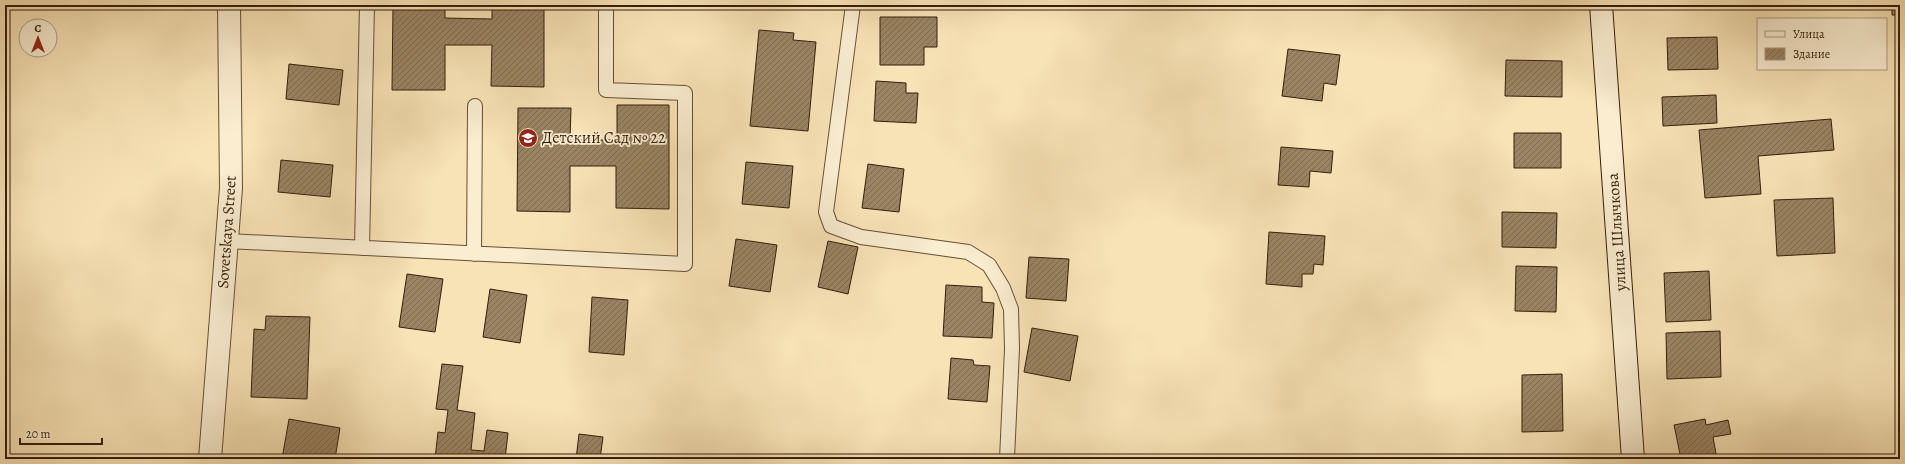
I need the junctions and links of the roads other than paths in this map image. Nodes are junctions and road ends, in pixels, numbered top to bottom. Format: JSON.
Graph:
{"nodes":[{"id":1,"x":229,"y":5,"type":"edge"},
{"id":2,"x":367,"y":5,"type":"edge"},
{"id":3,"x":606,"y":5,"type":"edge"},
{"id":4,"x":853,"y":5,"type":"edge"},
{"id":5,"x":1601,"y":5,"type":"edge"},
{"id":6,"x":475,"y":106,"type":"dead end"},
{"id":7,"x":227,"y":242,"type":"junction"},
{"id":8,"x":362,"y":248,"type":"junction"},
{"id":9,"x":474,"y":254,"type":"junction"},
{"id":10,"x":210,"y":459,"type":"edge"},
{"id":11,"x":1007,"y":459,"type":"edge"},
{"id":12,"x":1633,"y":459,"type":"edge"}],
"edges":[{"from":1,"to":7,"type":"street","name":"Sovetskaya Street"},
{"from":2,"to":8,"type":"lane"},
{"from":3,"to":9,"type":"lane"},
{"from":4,"to":11,"type":"lane"},
{"from":5,"to":12,"type":"street","name":"улица Шлычкова"},
{"from":6,"to":9,"type":"lane"},
{"from":7,"to":8,"type":"lane"},
{"from":7,"to":10,"type":"street","name":"Sovetskaya Street"},
{"from":8,"to":9,"type":"lane"}]}
